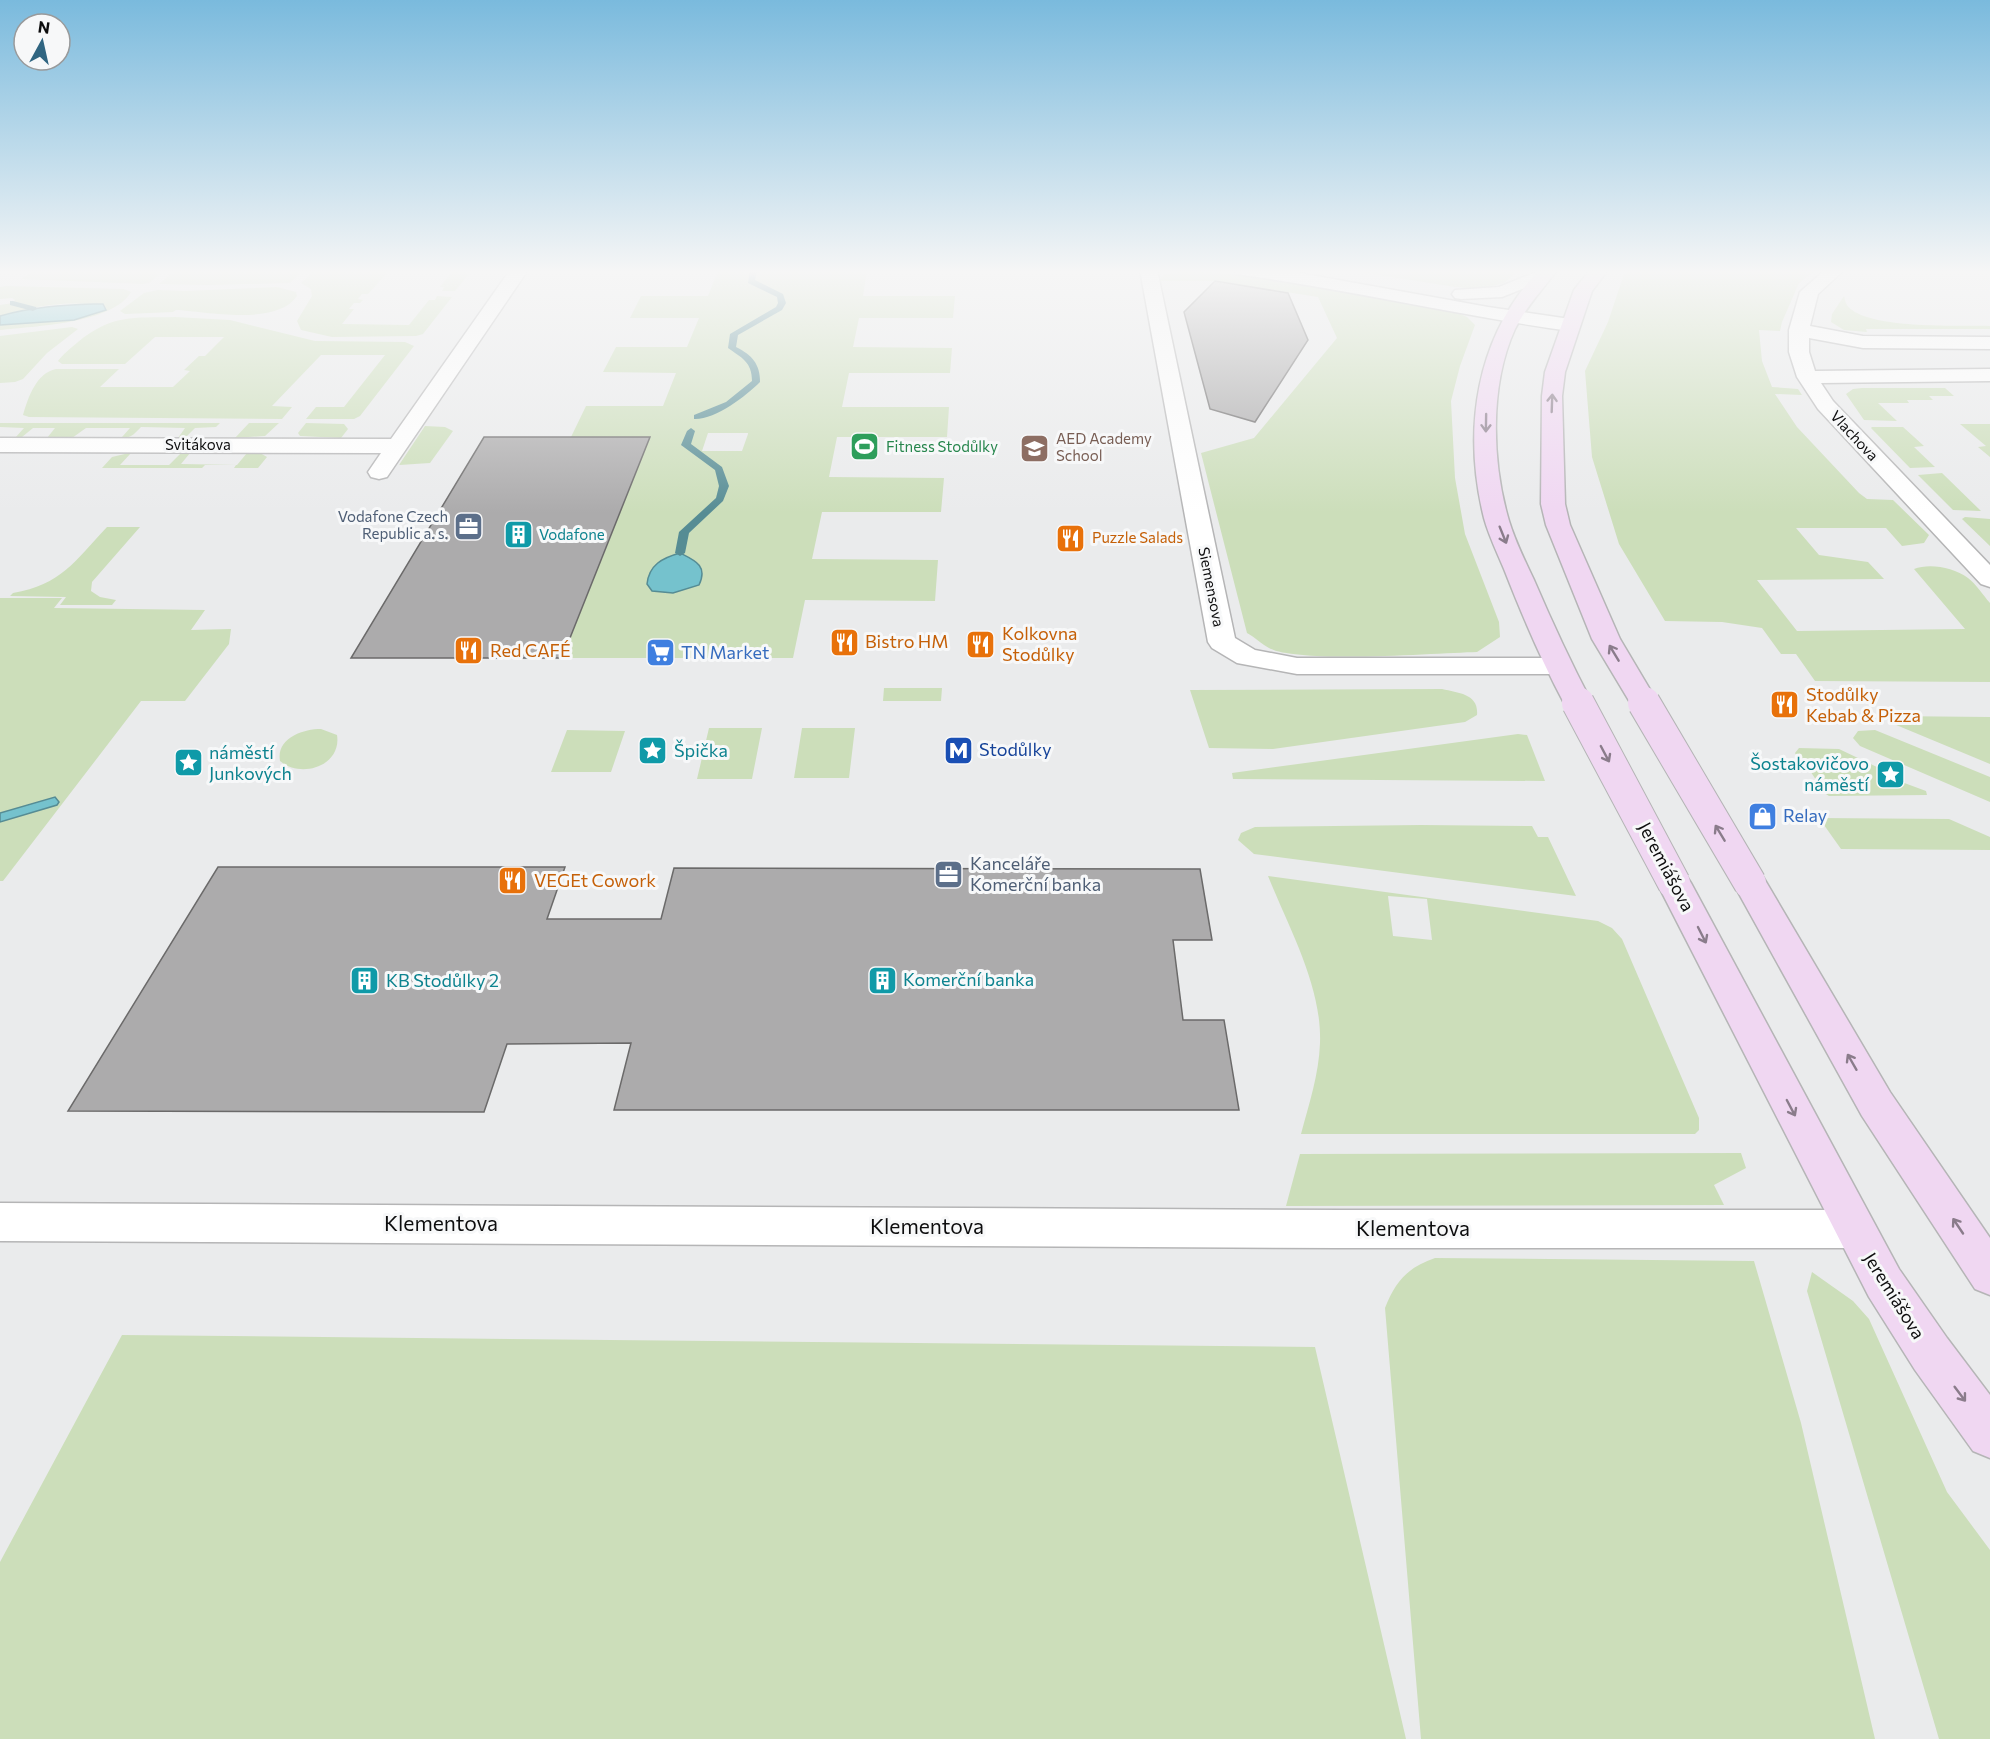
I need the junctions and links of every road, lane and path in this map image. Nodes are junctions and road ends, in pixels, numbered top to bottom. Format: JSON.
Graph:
{"nodes":[{"id":1,"x":463,"y":351,"type":"edge"},
{"id":2,"x":1164,"y":351,"type":"edge"},
{"id":3,"x":1497,"y":351,"type":"edge"},
{"id":4,"x":1562,"y":351,"type":"edge"},
{"id":5,"x":1799,"y":351,"type":"edge"},
{"id":6,"x":1990,"y":375,"type":"edge"},
{"id":7,"x":1807,"y":376,"type":"junction"},
{"id":8,"x":0,"y":445,"type":"edge"},
{"id":9,"x":397,"y":446,"type":"junction"},
{"id":10,"x":379,"y":472,"type":"dead end"},
{"id":11,"x":1990,"y":579,"type":"edge"},
{"id":12,"x":1558,"y":666,"type":"junction"},
{"id":13,"x":0,"y":1222,"type":"edge"},
{"id":14,"x":1854,"y":1229,"type":"junction"},
{"id":15,"x":1990,"y":1275,"type":"edge"},
{"id":16,"x":1990,"y":1434,"type":"edge"}],
"edges":[{"from":1,"to":9,"type":"street"},
{"from":2,"to":12,"type":"street","name":"Siemensova"},
{"from":3,"to":12,"type":"main road","name":"Jeremiášova","one_way":true},
{"from":15,"to":4,"type":"main road","one_way":true,"bridge":true},
{"from":5,"to":7,"type":"street","name":"Vlachova"},
{"from":6,"to":7,"type":"street"},
{"from":7,"to":11,"type":"street","name":"Vlachova"},
{"from":8,"to":9,"type":"street","name":"Svitákova"},
{"from":9,"to":10,"type":"street"},
{"from":12,"to":14,"type":"main road","name":"Jeremiášova","one_way":true,"bridge":true},
{"from":13,"to":14,"type":"street","name":"Klementova"},
{"from":14,"to":16,"type":"main road","name":"Jeremiášova","one_way":true}]}
